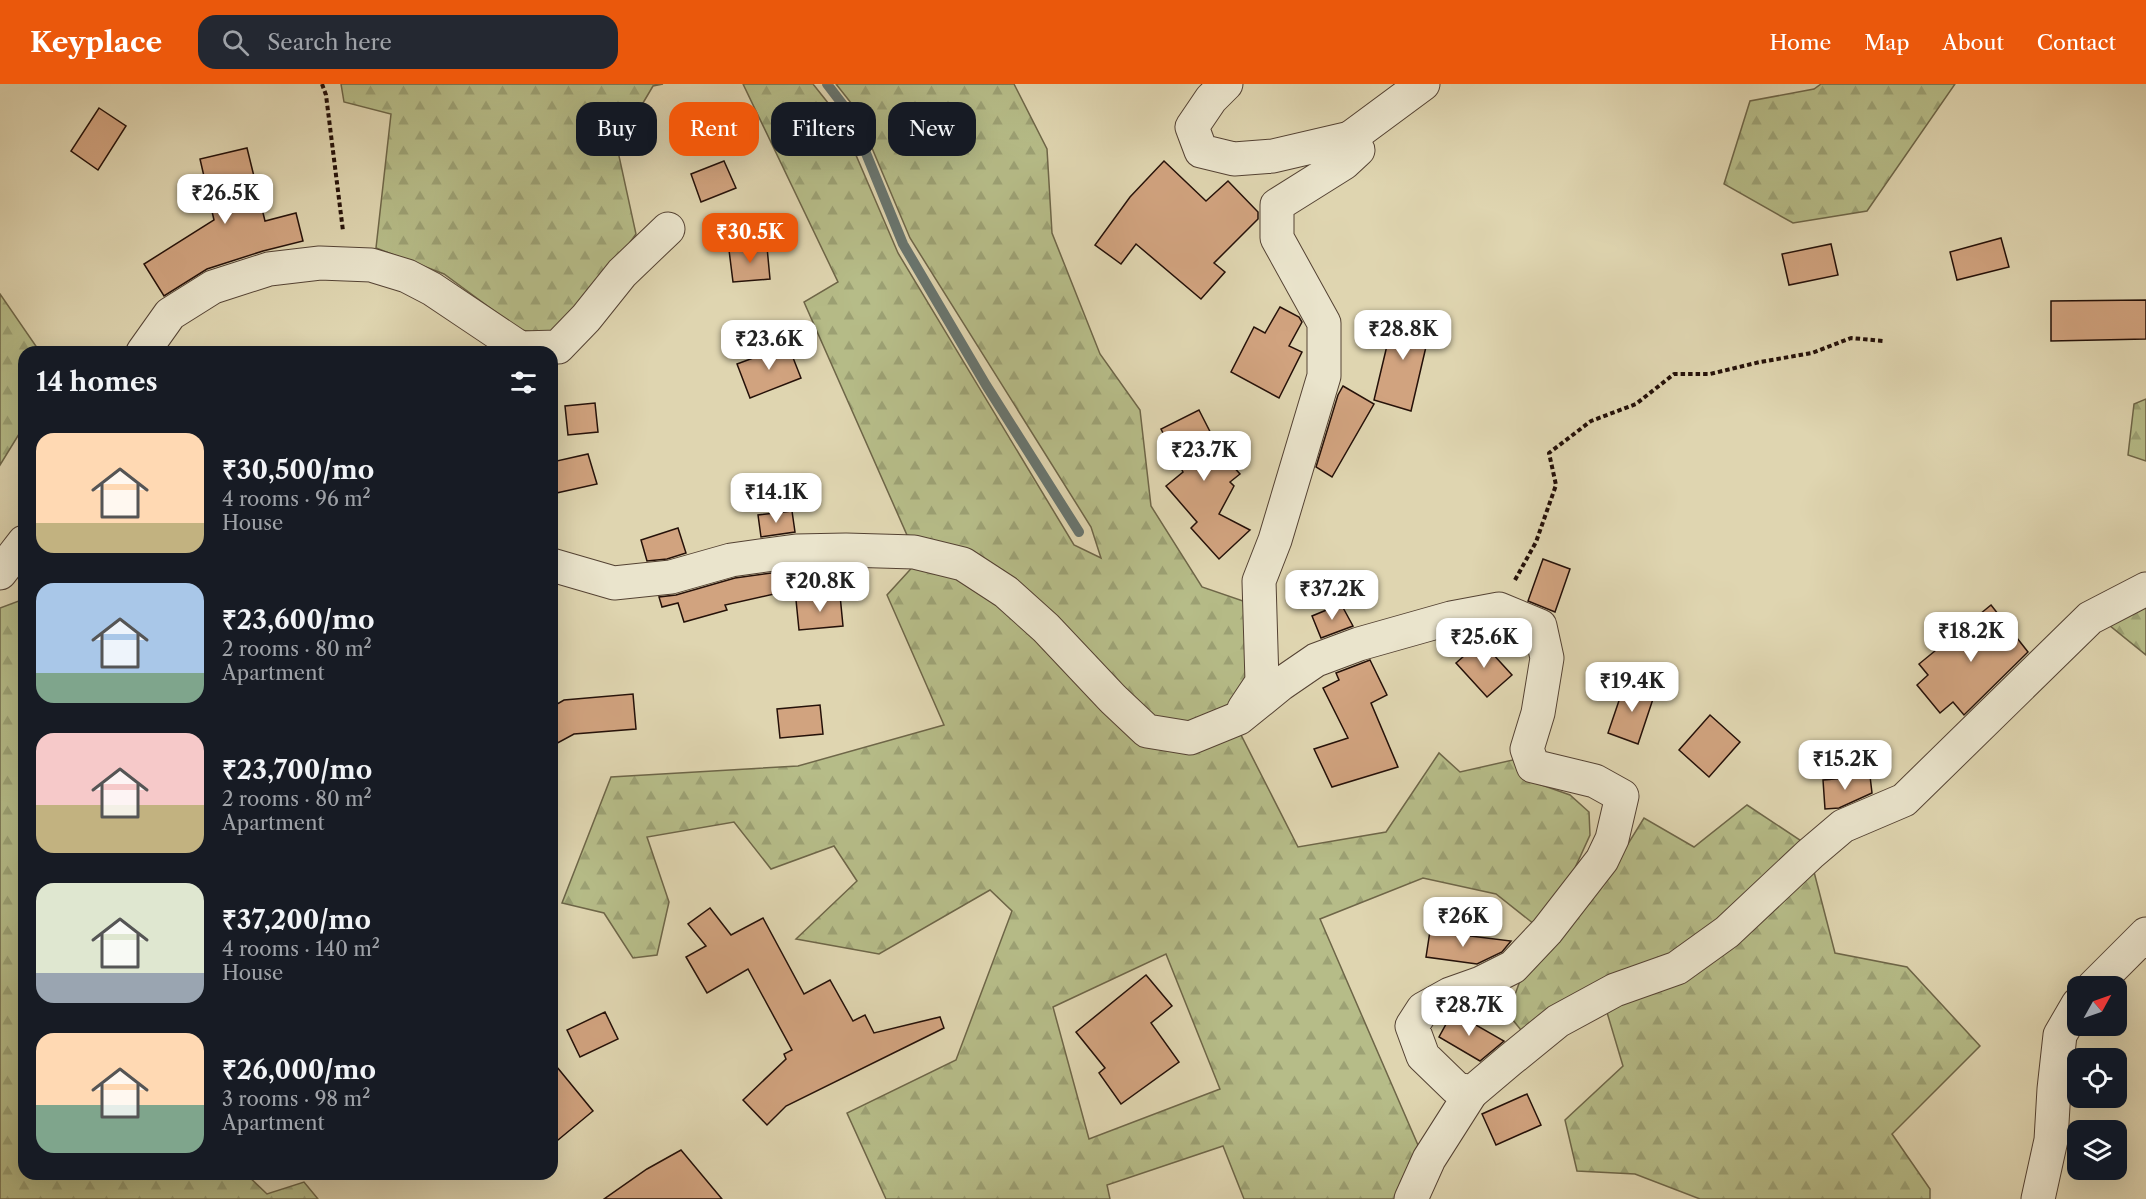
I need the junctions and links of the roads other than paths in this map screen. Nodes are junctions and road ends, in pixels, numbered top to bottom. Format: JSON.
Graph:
{"nodes":[{"id":1,"x":1226,"y":84,"type":"edge"},
{"id":2,"x":1423,"y":84,"type":"edge"},
{"id":3,"x":1350,"y":138,"type":"junction"},
{"id":4,"x":668,"y":229,"type":"dead end"},
{"id":5,"x":147,"y":346,"type":"edge"},
{"id":6,"x":517,"y":346,"type":"edge"},
{"id":7,"x":558,"y":347,"type":"edge"},
{"id":8,"x":18,"y":550,"type":"edge"},
{"id":9,"x":558,"y":568,"type":"edge"},
{"id":10,"x":0,"y":573,"type":"edge"},
{"id":11,"x":18,"y":580,"type":"edge"},
{"id":12,"x":2146,"y":590,"type":"edge"},
{"id":13,"x":0,"y":592,"type":"edge"},
{"id":14,"x":1239,"y":718,"type":"junction"},
{"id":15,"x":2146,"y":934,"type":"edge"},
{"id":16,"x":2104,"y":976,"type":"edge"},
{"id":17,"x":2067,"y":1023,"type":"edge"},
{"id":18,"x":1471,"y":1093,"type":"junction"},
{"id":19,"x":1411,"y":1199,"type":"edge"},
{"id":20,"x":2038,"y":1199,"type":"edge"}],
"edges":[{"from":1,"to":3,"type":"street"},
{"from":2,"to":3,"type":"street"},
{"from":3,"to":14,"type":"street"},
{"from":4,"to":7,"type":"street"},
{"from":5,"to":6,"type":"street"},
{"from":8,"to":10,"type":"street"},
{"from":9,"to":14,"type":"street"},
{"from":11,"to":13,"type":"street"},
{"from":12,"to":18,"type":"street"},
{"from":14,"to":18,"type":"street"},
{"from":15,"to":16,"type":"street"},
{"from":17,"to":20,"type":"street"},
{"from":18,"to":19,"type":"street"}]}
